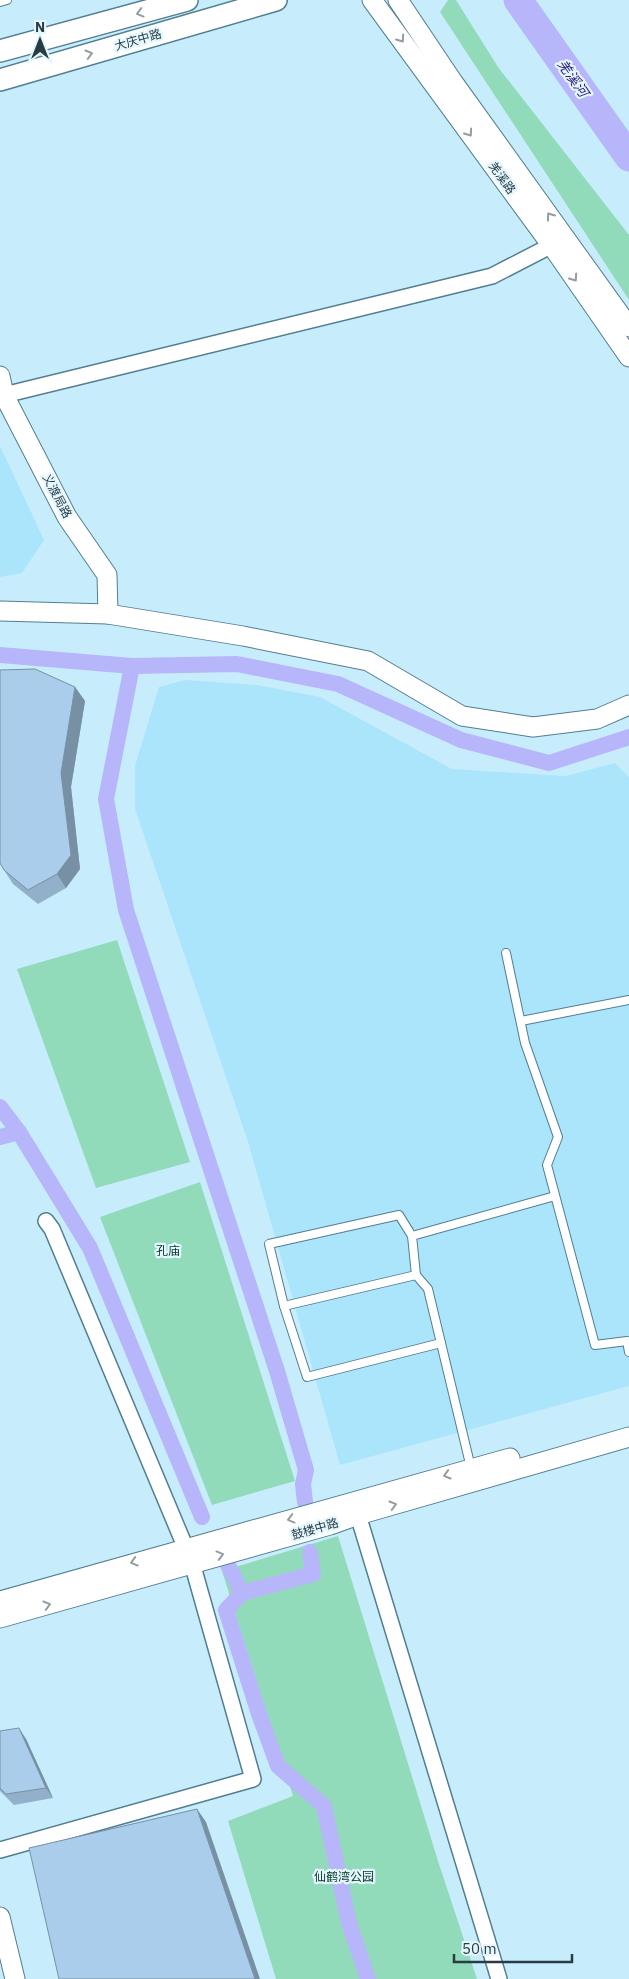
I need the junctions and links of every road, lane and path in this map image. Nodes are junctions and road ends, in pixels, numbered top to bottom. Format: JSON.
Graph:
{"nodes":[{"id":1,"x":7,"y":0,"type":"edge"},
{"id":2,"x":187,"y":0,"type":"edge"},
{"id":3,"x":276,"y":0,"type":"edge"},
{"id":4,"x":372,"y":0,"type":"edge"},
{"id":5,"x":398,"y":0,"type":"edge"},
{"id":6,"x":0,"y":2,"type":"edge"},
{"id":7,"x":4,"y":50,"type":"edge"},
{"id":8,"x":4,"y":79,"type":"edge"},
{"id":9,"x":447,"y":88,"type":"junction"},
{"id":10,"x":559,"y":242,"type":"junction"},
{"id":11,"x":629,"y":327,"type":"edge"},
{"id":12,"x":629,"y":358,"type":"edge"},
{"id":13,"x":0,"y":376,"type":"edge"},
{"id":14,"x":4,"y":395,"type":"junction"},
{"id":15,"x":0,"y":611,"type":"edge"},
{"id":16,"x":108,"y":614,"type":"junction"},
{"id":17,"x":629,"y":705,"type":"edge"},
{"id":18,"x":506,"y":953,"type":"dead end"},
{"id":19,"x":629,"y":1000,"type":"edge"},
{"id":20,"x":520,"y":1021,"type":"junction"},
{"id":21,"x":555,"y":1196,"type":"junction"},
{"id":22,"x":46,"y":1221,"type":"dead end"},
{"id":23,"x":412,"y":1236,"type":"junction"},
{"id":24,"x":416,"y":1275,"type":"junction"},
{"id":25,"x":284,"y":1306,"type":"junction"},
{"id":26,"x":441,"y":1343,"type":"junction"},
{"id":27,"x":629,"y":1352,"type":"edge"},
{"id":28,"x":629,"y":1424,"type":"edge"},
{"id":29,"x":629,"y":1437,"type":"edge"},
{"id":30,"x":473,"y":1475,"type":"junction"},
{"id":31,"x":358,"y":1515,"type":"junction"},
{"id":32,"x":189,"y":1555,"type":"junction"},
{"id":33,"x":0,"y":1601,"type":"edge"},
{"id":34,"x":0,"y":1618,"type":"edge"},
{"id":35,"x":0,"y":1850,"type":"edge"},
{"id":36,"x":0,"y":1917,"type":"edge"},
{"id":37,"x":15,"y":1979,"type":"edge"},
{"id":38,"x":499,"y":1979,"type":"edge"}],
"edges":[{"from":1,"to":6,"type":"lane"},
{"from":2,"to":7,"type":"main road","name":"大庆中路","one_way":true},
{"from":8,"to":3,"type":"main road","name":"大庆中路","one_way":true},
{"from":4,"to":9,"type":"street","name":"羌溪路","one_way":true},
{"from":5,"to":9,"type":"street","name":"羌溪路"},
{"from":9,"to":10,"type":"street","name":"羌溪路"},
{"from":10,"to":11,"type":"street","name":"羌溪路"},
{"from":10,"to":12,"type":"street","name":"羌溪路","one_way":true},
{"from":10,"to":14,"type":"street"},
{"from":13,"to":14,"type":"street","name":"义渡局路"},
{"from":14,"to":16,"type":"street","name":"义渡局路"},
{"from":15,"to":16,"type":"street"},
{"from":16,"to":17,"type":"street"},
{"from":18,"to":20,"type":"lane"},
{"from":19,"to":20,"type":"lane"},
{"from":20,"to":21,"type":"lane"},
{"from":21,"to":23,"type":"lane"},
{"from":21,"to":27,"type":"lane"},
{"from":22,"to":32,"type":"street"},
{"from":23,"to":24,"type":"lane"},
{"from":23,"to":25,"type":"lane"},
{"from":24,"to":25,"type":"lane"},
{"from":24,"to":26,"type":"lane"},
{"from":25,"to":26,"type":"lane"},
{"from":26,"to":30,"type":"lane"},
{"from":28,"to":30,"type":"street"},
{"from":29,"to":30,"type":"street","name":"鼓楼中路"},
{"from":31,"to":30,"type":"street","name":"鼓楼中路","one_way":true},
{"from":30,"to":32,"type":"street","one_way":true},
{"from":32,"to":31,"type":"street","name":"鼓楼中路","one_way":true},
{"from":31,"to":38,"type":"street"},
{"from":32,"to":33,"type":"street","one_way":true},
{"from":34,"to":32,"type":"street","name":"鼓楼中路","one_way":true},
{"from":32,"to":35,"type":"street"},
{"from":36,"to":37,"type":"street"}]}
